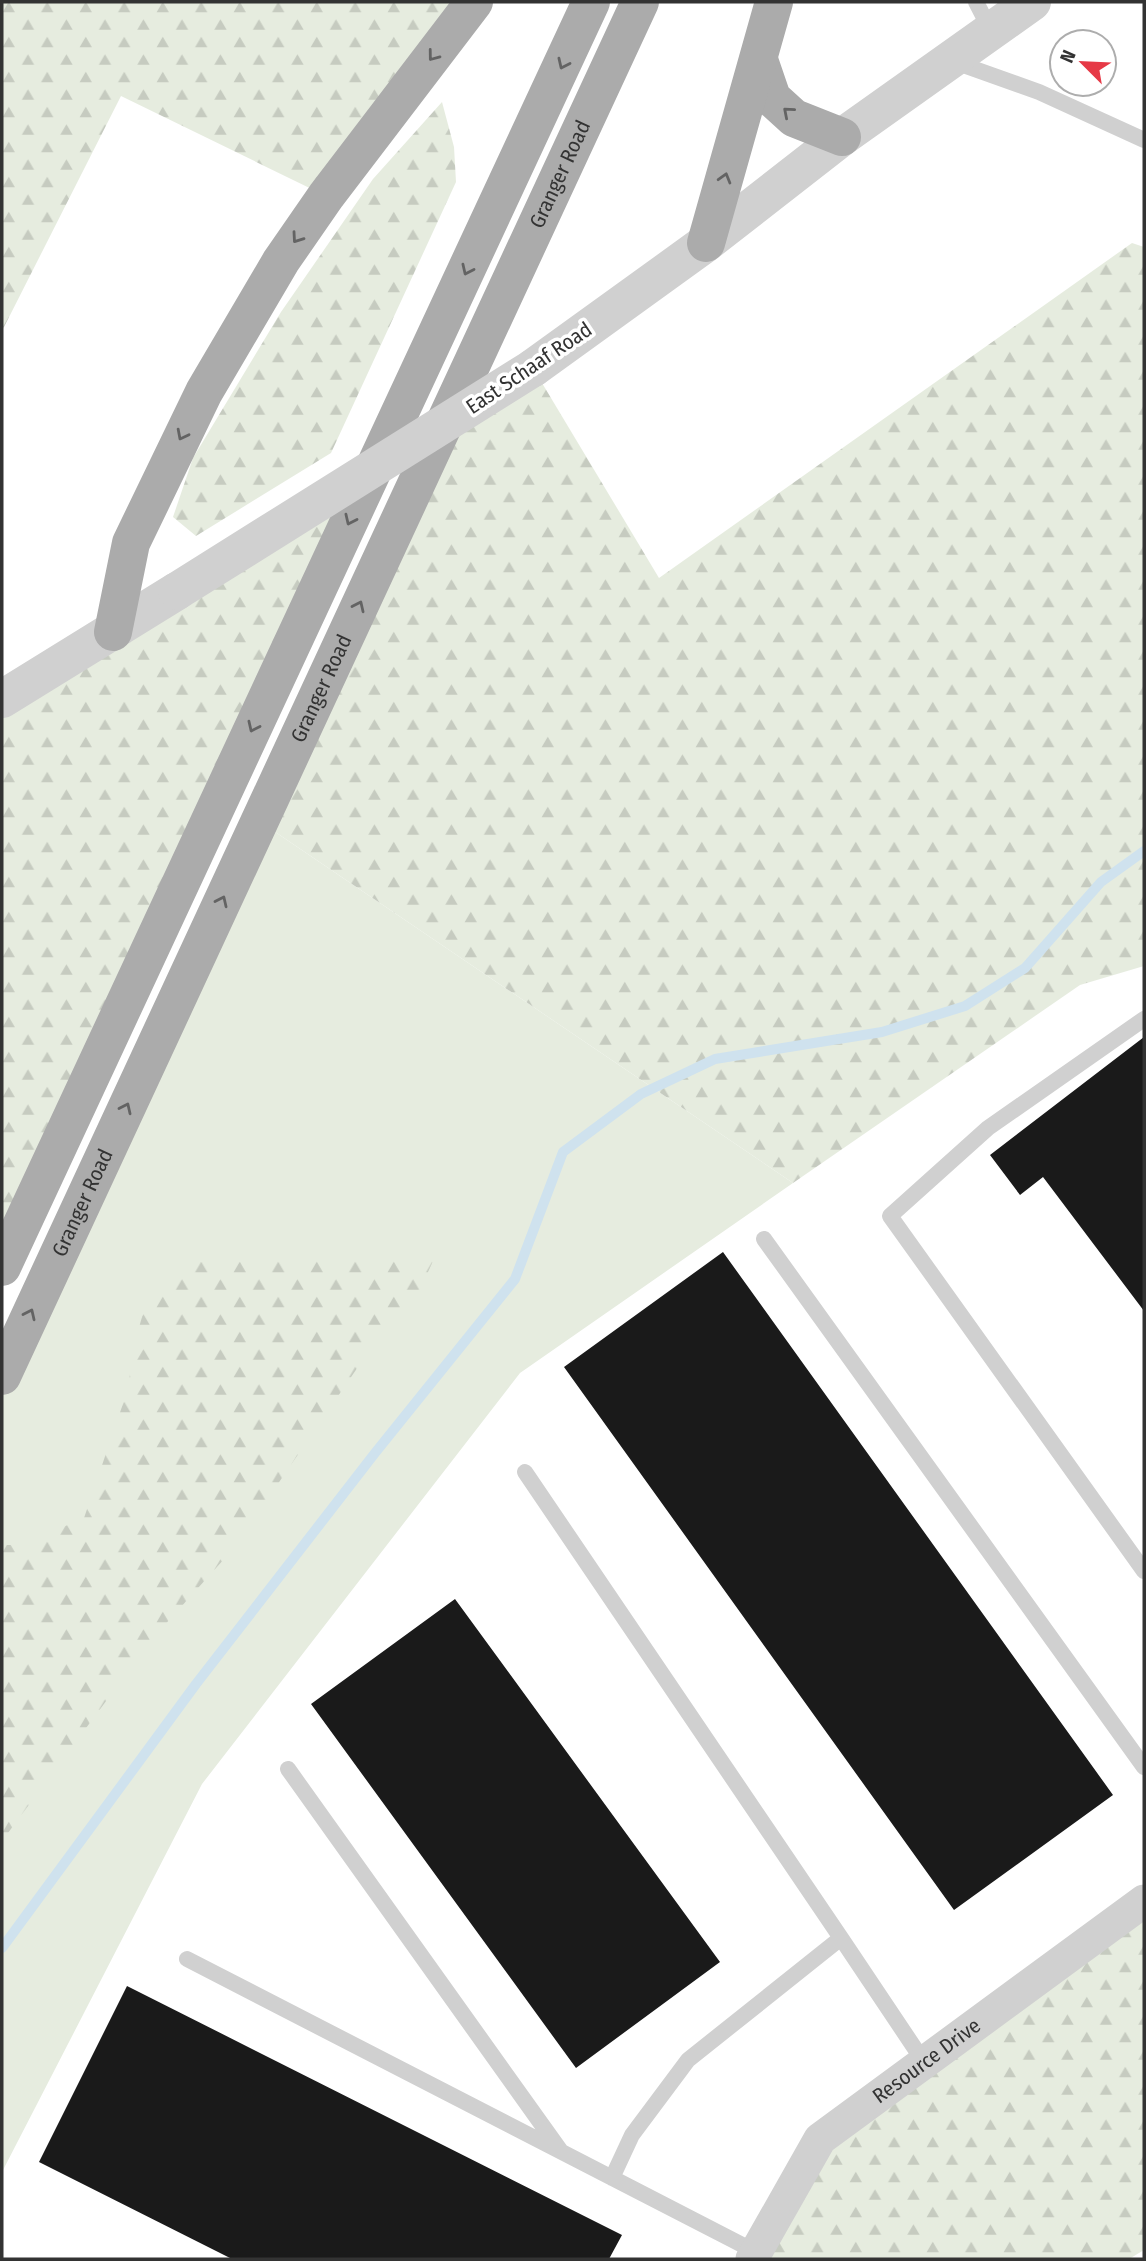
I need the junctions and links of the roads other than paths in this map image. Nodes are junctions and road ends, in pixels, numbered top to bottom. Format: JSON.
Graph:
{"nodes":[{"id":1,"x":474,"y":2,"type":"edge"},
{"id":2,"x":592,"y":2,"type":"edge"},
{"id":3,"x":640,"y":2,"type":"edge"},
{"id":4,"x":774,"y":2,"type":"edge"},
{"id":5,"x":1032,"y":2,"type":"edge"},
{"id":6,"x":984,"y":16,"type":"edge"},
{"id":7,"x":760,"y":60,"type":"junction"},
{"id":8,"x":950,"y":61,"type":"junction"},
{"id":9,"x":842,"y":137,"type":"junction"},
{"id":10,"x":1144,"y":140,"type":"edge"},
{"id":11,"x":706,"y":243,"type":"junction"},
{"id":12,"x":113,"y":632,"type":"junction"},
{"id":13,"x":2,"y":699,"type":"edge"},
{"id":14,"x":1144,"y":1019,"type":"edge"},
{"id":15,"x":764,"y":1239,"type":"dead end"},
{"id":16,"x":2,"y":1267,"type":"edge"},
{"id":17,"x":2,"y":1376,"type":"edge"},
{"id":18,"x":525,"y":1472,"type":"dead end"},
{"id":19,"x":1144,"y":1571,"type":"edge"},
{"id":20,"x":1144,"y":1767,"type":"edge"},
{"id":21,"x":288,"y":1769,"type":"dead end"},
{"id":22,"x":1144,"y":1901,"type":"edge"},
{"id":23,"x":841,"y":1938,"type":"junction"},
{"id":24,"x":187,"y":1959,"type":"dead end"},
{"id":25,"x":924,"y":2062,"type":"junction"},
{"id":26,"x":562,"y":2152,"type":"junction"},
{"id":27,"x":612,"y":2178,"type":"junction"},
{"id":28,"x":754,"y":2256,"type":"edge"}],
"edges":[{"from":1,"to":12,"type":"main road","one_way":true},
{"from":2,"to":16,"type":"main road","name":"Granger Road","one_way":true},
{"from":17,"to":3,"type":"main road","name":"Granger Road","one_way":true},
{"from":4,"to":7,"type":"main road"},
{"from":5,"to":6,"type":"street","name":"East Schaaf Road"},
{"from":6,"to":8,"type":"street","name":"East Schaaf Road"},
{"from":9,"to":7,"type":"main road","one_way":true},
{"from":11,"to":7,"type":"main road","one_way":true},
{"from":8,"to":9,"type":"street","name":"East Schaaf Road"},
{"from":8,"to":10,"type":"lane"},
{"from":9,"to":11,"type":"street","name":"East Schaaf Road"},
{"from":11,"to":12,"type":"street","name":"East Schaaf Road","bridge":true},
{"from":12,"to":13,"type":"street","name":"East Schaaf Road"},
{"from":14,"to":19,"type":"lane"},
{"from":15,"to":20,"type":"lane"},
{"from":18,"to":23,"type":"lane"},
{"from":21,"to":26,"type":"lane"},
{"from":22,"to":25,"type":"street","name":"Resource Drive"},
{"from":23,"to":25,"type":"lane"},
{"from":23,"to":27,"type":"lane"},
{"from":24,"to":26,"type":"lane"},
{"from":25,"to":28,"type":"street","name":"Resource Drive"},
{"from":26,"to":27,"type":"lane"},
{"from":27,"to":28,"type":"lane"}]}
